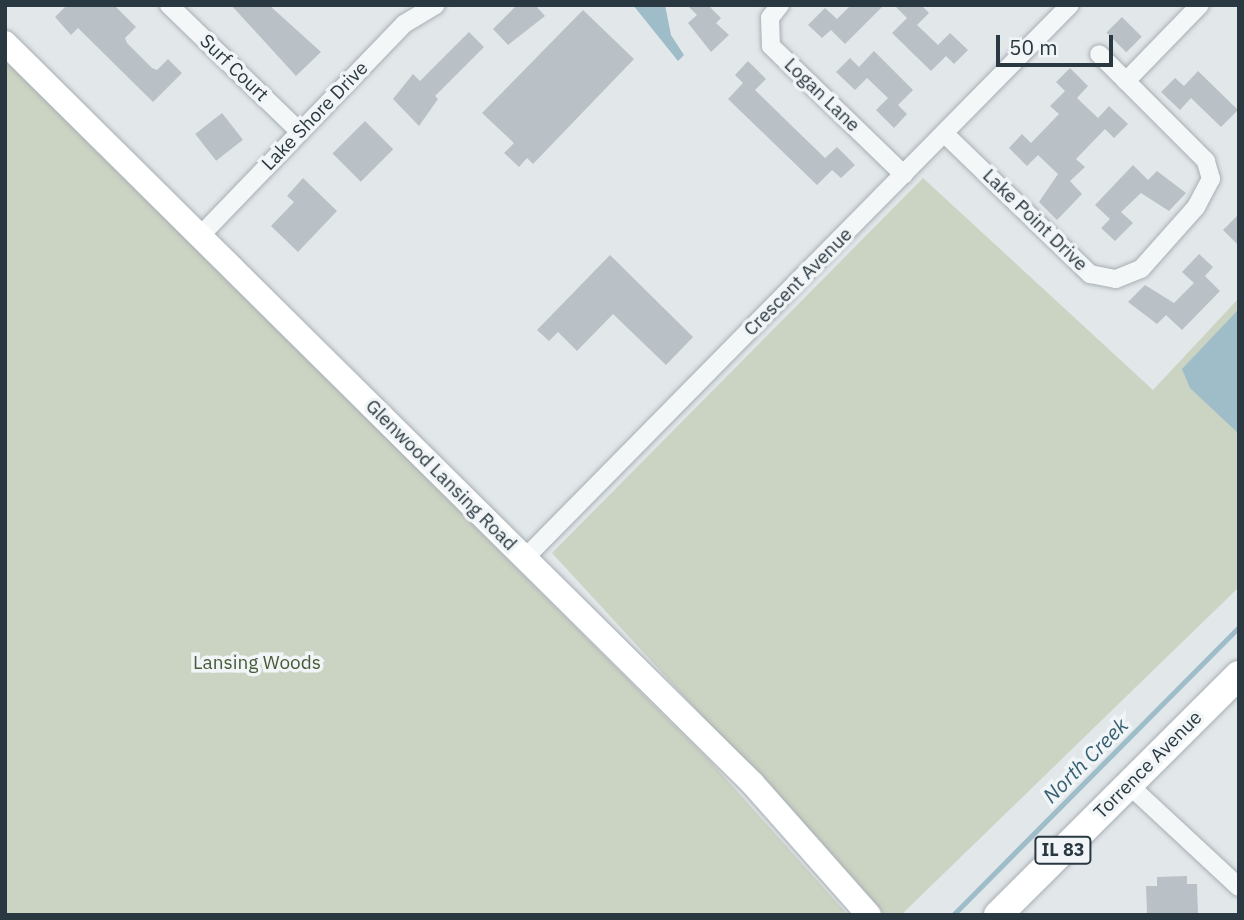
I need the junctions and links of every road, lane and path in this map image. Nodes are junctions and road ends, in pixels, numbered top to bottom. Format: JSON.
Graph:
{"nodes":[{"id":1,"x":169,"y":5,"type":"edge"},
{"id":2,"x":436,"y":5,"type":"edge"},
{"id":3,"x":779,"y":5,"type":"edge"},
{"id":4,"x":1070,"y":5,"type":"edge"},
{"id":5,"x":1200,"y":5,"type":"edge"},
{"id":6,"x":5,"y":43,"type":"edge"},
{"id":7,"x":1099,"y":54,"type":"dead end"},
{"id":8,"x":1126,"y":81,"type":"junction"},
{"id":9,"x":299,"y":131,"type":"junction"},
{"id":10,"x":945,"y":134,"type":"junction"},
{"id":11,"x":904,"y":175,"type":"junction"},
{"id":12,"x":200,"y":236,"type":"junction"},
{"id":13,"x":525,"y":558,"type":"junction"},
{"id":14,"x":1239,"y":675,"type":"edge"},
{"id":15,"x":1128,"y":785,"type":"junction"},
{"id":16,"x":1239,"y":887,"type":"edge"},
{"id":17,"x":869,"y":915,"type":"edge"},
{"id":18,"x":998,"y":915,"type":"edge"}],
"edges":[{"from":1,"to":9,"type":"street","name":"Surf Court"},
{"from":2,"to":9,"type":"street","name":"Lake Shore Drive"},
{"from":3,"to":11,"type":"street","name":"Logan Lane"},
{"from":4,"to":10,"type":"street","name":"Crescent Avenue"},
{"from":5,"to":8,"type":"street"},
{"from":6,"to":12,"type":"main road","name":"Glenwood Lansing Road"},
{"from":7,"to":8,"type":"street","name":"Lake Point Drive"},
{"from":8,"to":10,"type":"street","name":"Lake Point Drive"},
{"from":9,"to":12,"type":"street","name":"Lake Shore Drive"},
{"from":10,"to":11,"type":"street","name":"Crescent Avenue"},
{"from":11,"to":13,"type":"street","name":"Crescent Avenue"},
{"from":12,"to":13,"type":"main road","name":"Glenwood Lansing Road"},
{"from":13,"to":17,"type":"main road","name":"Glenwood Lansing Road"},
{"from":14,"to":15,"type":"main road","name":"Torrence Avenue","number":"IL 83"},
{"from":15,"to":16,"type":"street"},
{"from":15,"to":18,"type":"main road","name":"Torrence Avenue","number":"IL 83"}]}
